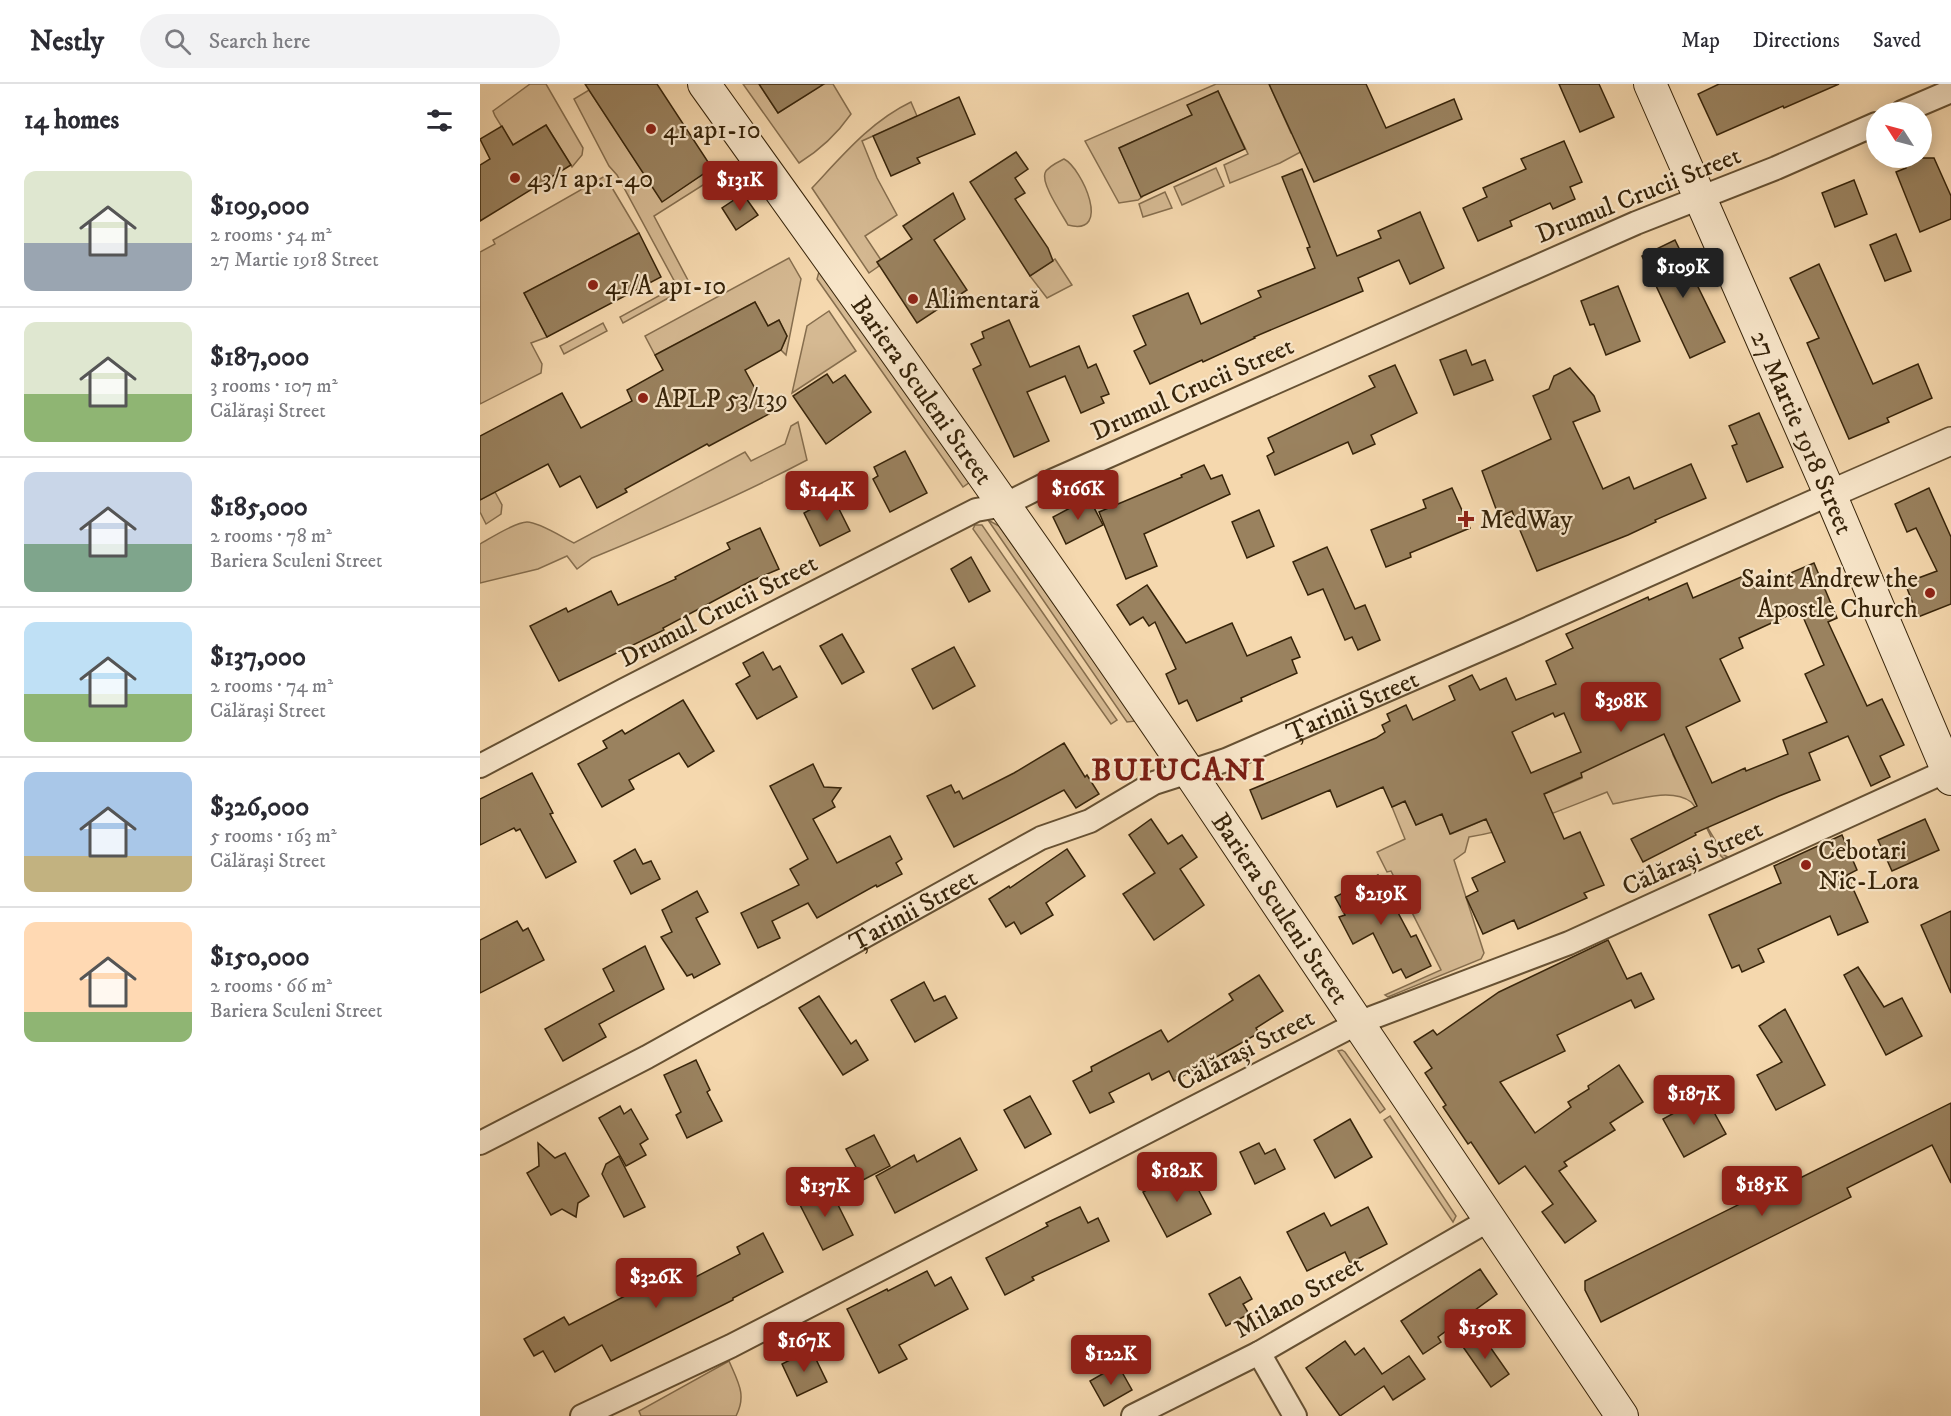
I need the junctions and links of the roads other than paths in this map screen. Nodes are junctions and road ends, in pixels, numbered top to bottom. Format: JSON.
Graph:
{"nodes":[{"id":1,"x":705,"y":84,"type":"edge"},
{"id":2,"x":1650,"y":84,"type":"edge"},
{"id":3,"x":1951,"y":91,"type":"edge"},
{"id":4,"x":1925,"y":102,"type":"edge"},
{"id":5,"x":1866,"y":128,"type":"edge"},
{"id":6,"x":1698,"y":198,"type":"junction"},
{"id":7,"x":1951,"y":441,"type":"edge"},
{"id":8,"x":1830,"y":494,"type":"junction"},
{"id":9,"x":1004,"y":505,"type":"junction"},
{"id":10,"x":480,"y":766,"type":"edge"},
{"id":11,"x":1190,"y":773,"type":"junction"},
{"id":12,"x":1950,"y":773,"type":"edge"},
{"id":13,"x":1358,"y":1023,"type":"junction"},
{"id":14,"x":480,"y":1143,"type":"edge"},
{"id":15,"x":1488,"y":1220,"type":"junction"},
{"id":16,"x":1259,"y":1353,"type":"junction"},
{"id":17,"x":582,"y":1416,"type":"edge"},
{"id":18,"x":1133,"y":1416,"type":"edge"},
{"id":19,"x":1295,"y":1416,"type":"edge"},
{"id":20,"x":1622,"y":1416,"type":"edge"}],
"edges":[{"from":1,"to":9,"type":"main road","name":"Bariera Sculeni Street"},
{"from":2,"to":6,"type":"main road","name":"27 Martie 1918 Street"},
{"from":3,"to":4,"type":"street"},
{"from":5,"to":6,"type":"street","name":"Drumul Crucii Street"},
{"from":6,"to":8,"type":"main road","name":"27 Martie 1918 Street"},
{"from":6,"to":9,"type":"street","name":"Drumul Crucii Street"},
{"from":7,"to":8,"type":"street","name":"Țarinii Street"},
{"from":8,"to":11,"type":"street","name":"Țarinii Street"},
{"from":8,"to":12,"type":"main road","name":"27 Martie 1918 Street"},
{"from":9,"to":10,"type":"street","name":"Drumul Crucii Street"},
{"from":9,"to":11,"type":"main road","name":"Bariera Sculeni Street"},
{"from":11,"to":13,"type":"main road","name":"Bariera Sculeni Street"},
{"from":11,"to":14,"type":"street","name":"Țarinii Street"},
{"from":12,"to":13,"type":"street","name":"Călărași Street"},
{"from":13,"to":15,"type":"main road","name":"Bariera Sculeni Street"},
{"from":13,"to":17,"type":"street","name":"Călărași Street"},
{"from":15,"to":16,"type":"street","name":"Milano Street"},
{"from":15,"to":20,"type":"main road","name":"Bariera Sculeni Street"},
{"from":16,"to":18,"type":"street","name":"Milano Street"},
{"from":16,"to":19,"type":"street"}]}
